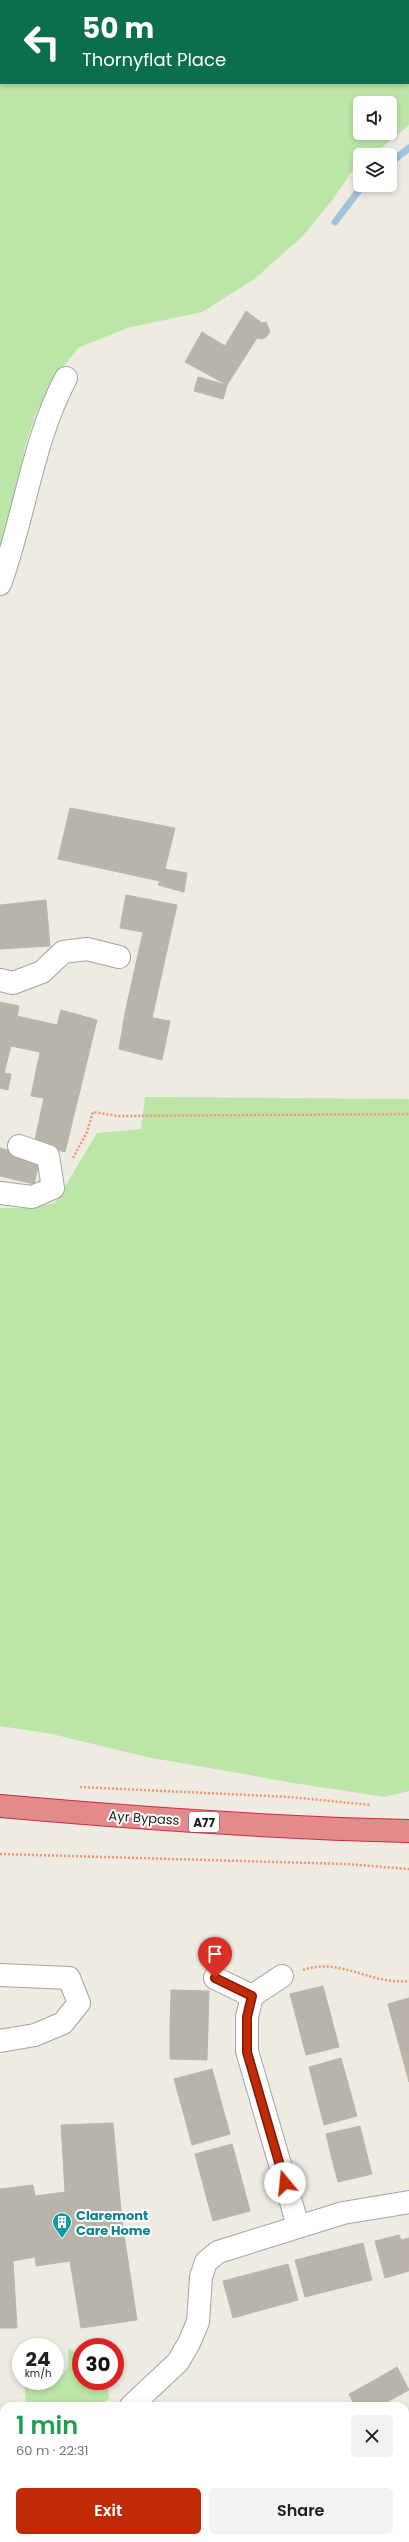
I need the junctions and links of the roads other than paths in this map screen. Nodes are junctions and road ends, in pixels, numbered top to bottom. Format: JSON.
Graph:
{"nodes":[{"id":1,"x":66,"y":378,"type":"dead end"},
{"id":2,"x":0,"y":584,"type":"edge"},
{"id":3,"x":119,"y":957,"type":"dead end"},
{"id":4,"x":0,"y":980,"type":"edge"},
{"id":5,"x":19,"y":1146,"type":"dead end"},
{"id":6,"x":0,"y":1193,"type":"edge"},
{"id":7,"x":0,"y":1806,"type":"edge"},
{"id":8,"x":409,"y":1831,"type":"edge"},
{"id":9,"x":0,"y":1975,"type":"edge"},
{"id":10,"x":282,"y":1976,"type":"road end"},
{"id":11,"x":215,"y":1978,"type":"dead end"},
{"id":12,"x":252,"y":1996,"type":"junction"},
{"id":13,"x":0,"y":2041,"type":"edge"},
{"id":14,"x":409,"y":2202,"type":"edge"},
{"id":15,"x":298,"y":2226,"type":"junction"},
{"id":16,"x":135,"y":2402,"type":"edge"}],
"edges":[{"from":1,"to":2,"type":"street"},
{"from":3,"to":4,"type":"street"},
{"from":5,"to":6,"type":"street"},
{"from":7,"to":8,"type":"highway","name":"Ayr Bypass","number":"A77"},
{"from":9,"to":13,"type":"street"},
{"from":10,"to":12,"type":"street"},
{"from":11,"to":12,"type":"street"},
{"from":12,"to":15,"type":"street"},
{"from":14,"to":15,"type":"street"},
{"from":15,"to":16,"type":"street"}]}
